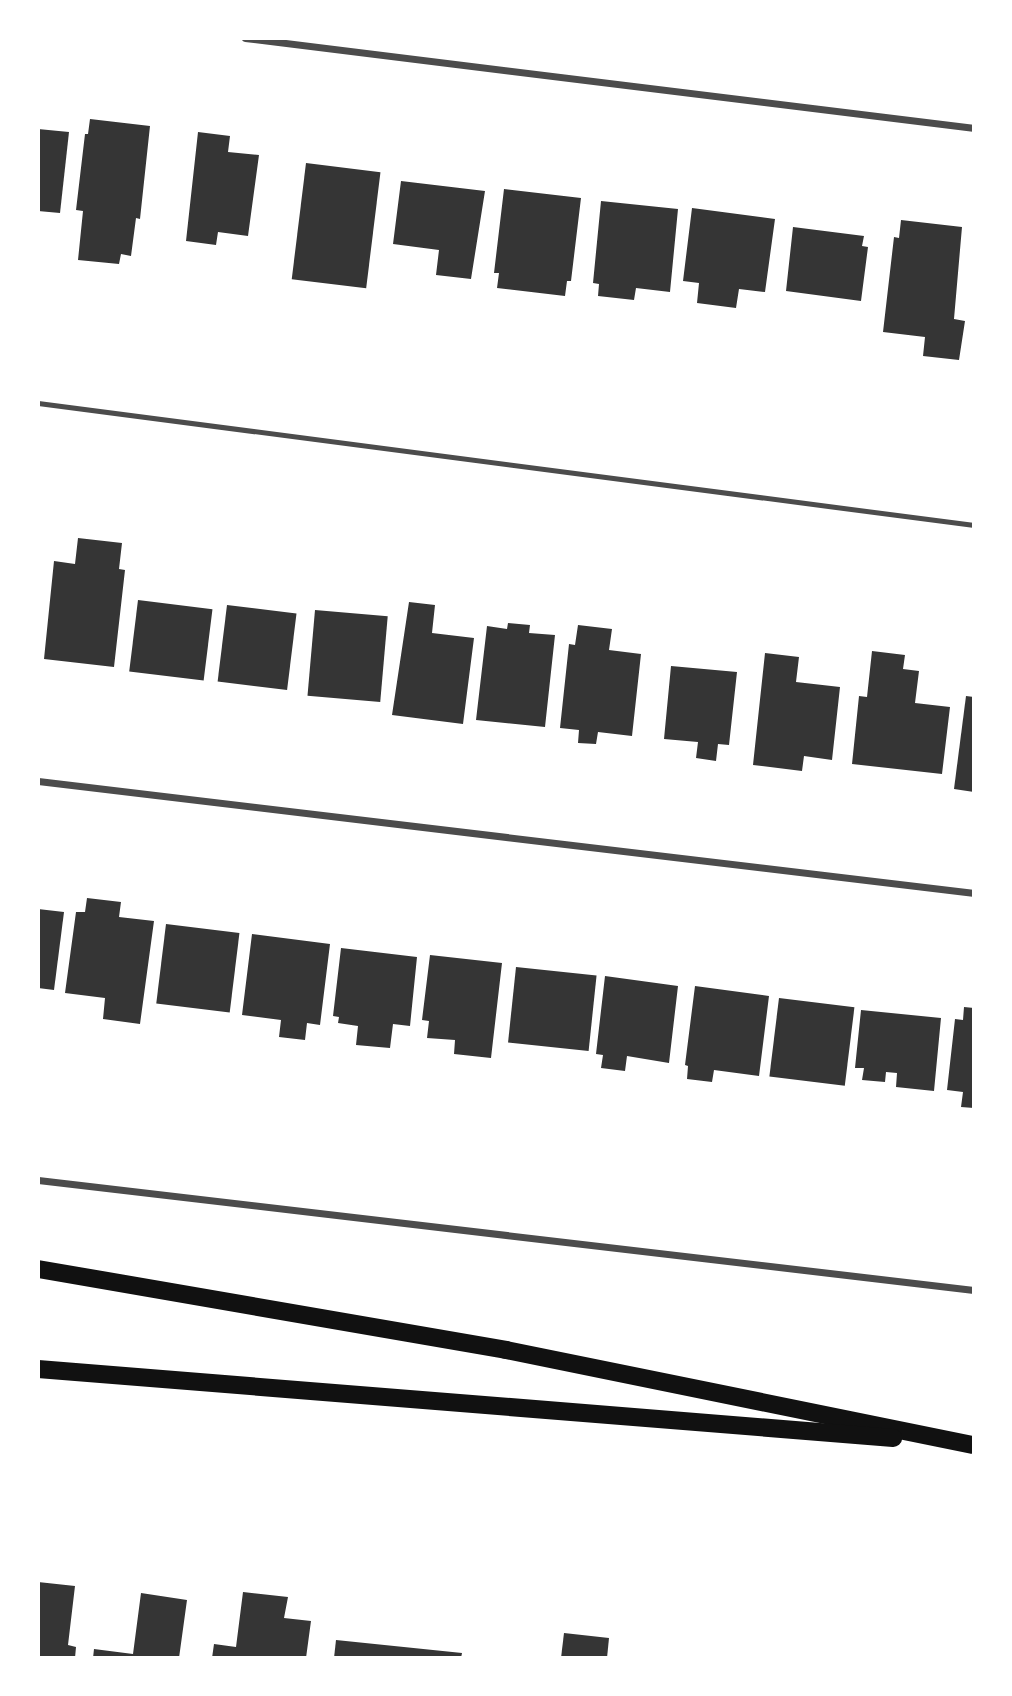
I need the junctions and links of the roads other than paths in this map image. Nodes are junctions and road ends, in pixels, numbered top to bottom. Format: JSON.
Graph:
{"nodes":[{"id":1,"x":244,"y":38,"type":"edge"},
{"id":2,"x":974,"y":128,"type":"edge"},
{"id":3,"x":38,"y":403,"type":"edge"},
{"id":4,"x":974,"y":525,"type":"edge"},
{"id":5,"x":38,"y":781,"type":"edge"},
{"id":6,"x":974,"y":893,"type":"edge"},
{"id":7,"x":38,"y":1180,"type":"edge"},
{"id":8,"x":38,"y":1269,"type":"edge"},
{"id":9,"x":974,"y":1290,"type":"edge"},
{"id":10,"x":38,"y":1369,"type":"edge"},
{"id":11,"x":972,"y":1445,"type":"edge"}],
"edges":[{"from":1,"to":2,"type":"street"},
{"from":3,"to":4,"type":"lane"},
{"from":5,"to":6,"type":"street"},
{"from":7,"to":9,"type":"street"},
{"from":8,"to":11,"type":"main road"},
{"from":10,"to":11,"type":"main road"}]}
